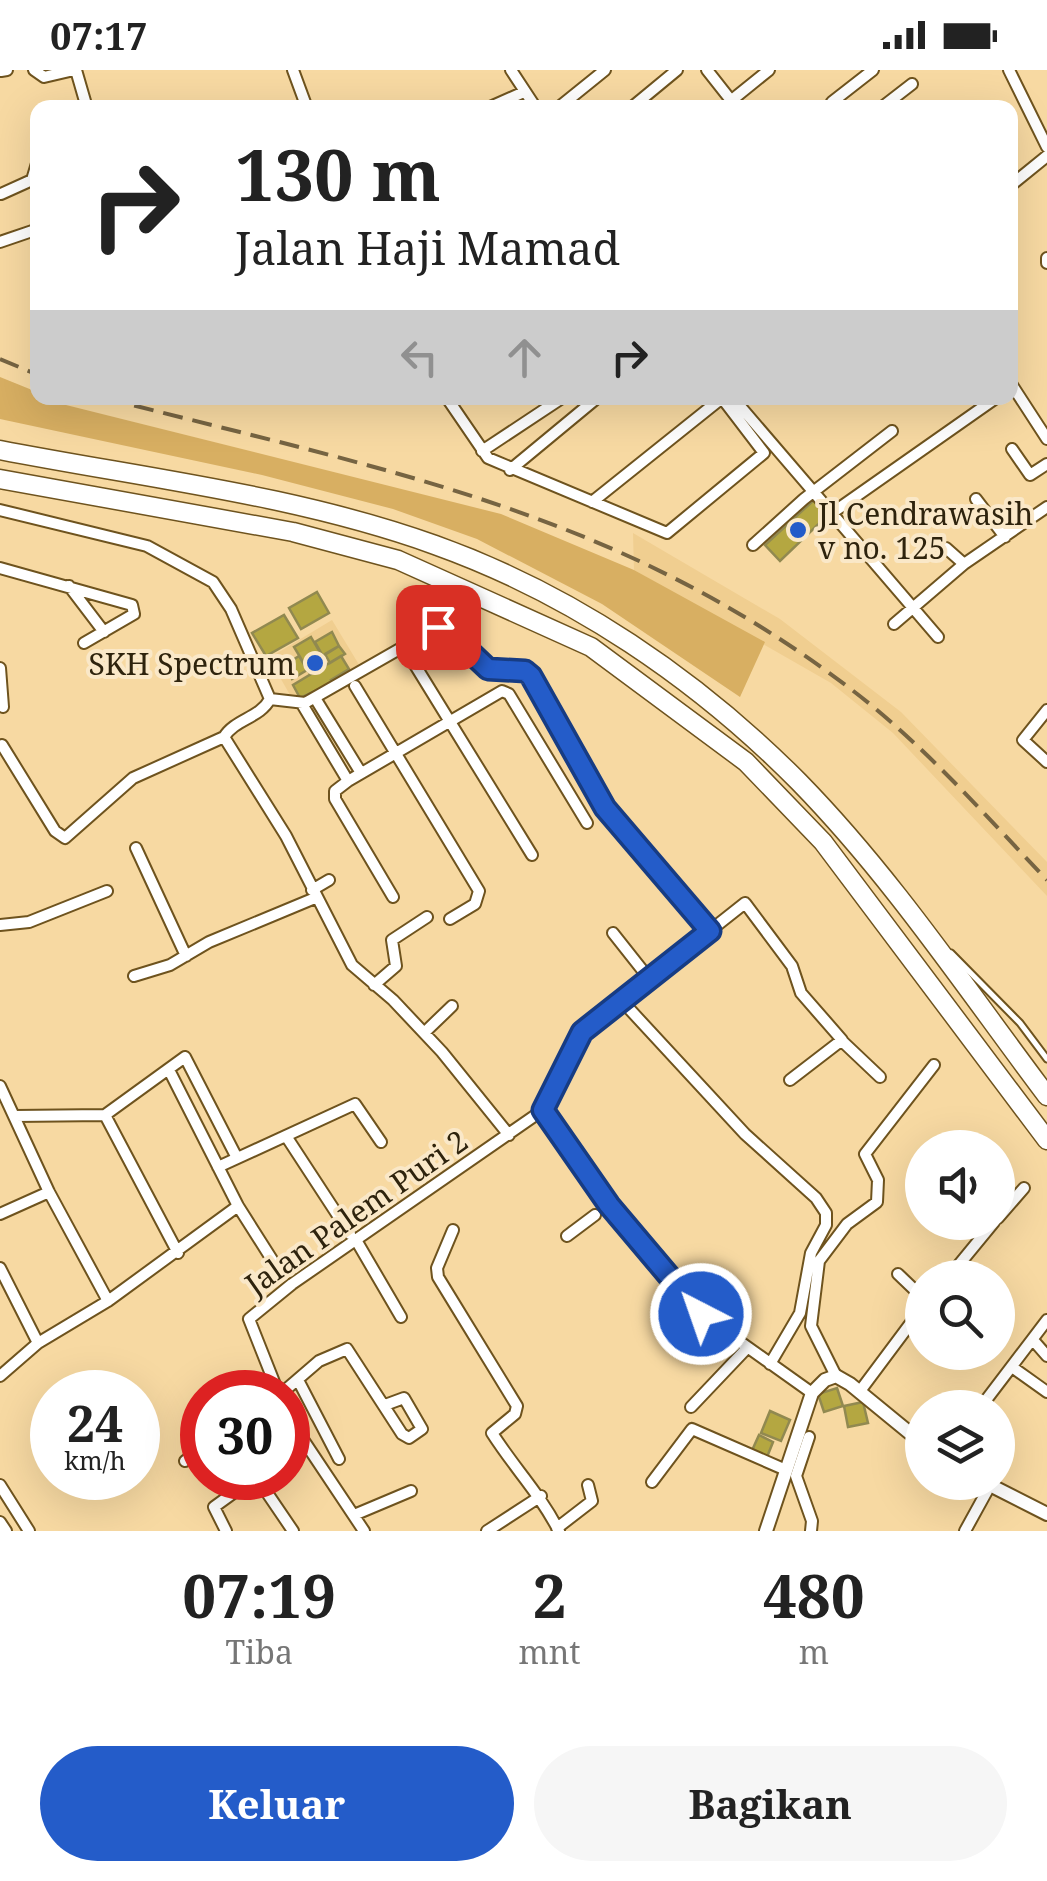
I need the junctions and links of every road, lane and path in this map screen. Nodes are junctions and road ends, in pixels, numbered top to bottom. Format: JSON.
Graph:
{"nodes":[{"id":1,"x":34,"y":70,"type":"edge"},
{"id":2,"x":75,"y":70,"type":"edge"},
{"id":3,"x":293,"y":70,"type":"edge"},
{"id":4,"x":511,"y":70,"type":"edge"},
{"id":5,"x":605,"y":70,"type":"edge"},
{"id":6,"x":677,"y":70,"type":"edge"},
{"id":7,"x":707,"y":70,"type":"edge"},
{"id":8,"x":769,"y":70,"type":"edge"},
{"id":9,"x":873,"y":70,"type":"edge"},
{"id":10,"x":1009,"y":70,"type":"edge"},
{"id":11,"x":912,"y":84,"type":"dead end"},
{"id":12,"x":524,"y":92,"type":"junction"},
{"id":13,"x":84,"y":100,"type":"edge"},
{"id":14,"x":305,"y":100,"type":"edge"},
{"id":15,"x":506,"y":100,"type":"edge"},
{"id":16,"x":530,"y":100,"type":"edge"},
{"id":17,"x":568,"y":100,"type":"edge"},
{"id":18,"x":641,"y":100,"type":"edge"},
{"id":19,"x":727,"y":100,"type":"edge"},
{"id":20,"x":736,"y":100,"type":"edge"},
{"id":21,"x":835,"y":100,"type":"edge"},
{"id":22,"x":891,"y":100,"type":"edge"},
{"id":23,"x":1047,"y":148,"type":"edge"},
{"id":24,"x":1047,"y":156,"type":"edge"},
{"id":25,"x":30,"y":181,"type":"edge"},
{"id":26,"x":1018,"y":181,"type":"edge"},
{"id":27,"x":1,"y":194,"type":"edge"},
{"id":28,"x":30,"y":232,"type":"edge"},
{"id":29,"x":0,"y":242,"type":"edge"},
{"id":30,"x":1018,"y":394,"type":"edge"},
{"id":31,"x":451,"y":405,"type":"edge"},
{"id":32,"x":551,"y":405,"type":"edge"},
{"id":33,"x":578,"y":405,"type":"edge"},
{"id":34,"x":713,"y":405,"type":"edge"},
{"id":35,"x":727,"y":405,"type":"edge"},
{"id":36,"x":739,"y":405,"type":"edge"},
{"id":37,"x":986,"y":405,"type":"edge"},
{"id":38,"x":1043,"y":424,"type":"edge"},
{"id":39,"x":892,"y":430,"type":"dead end"},
{"id":40,"x":1047,"y":439,"type":"edge"},
{"id":41,"x":0,"y":450,"type":"edge"},
{"id":42,"x":1012,"y":450,"type":"dead end"},
{"id":43,"x":482,"y":451,"type":"junction"},
{"id":44,"x":1047,"y":464,"type":"edge"},
{"id":45,"x":510,"y":470,"type":"junction"},
{"id":46,"x":0,"y":478,"type":"edge"},
{"id":47,"x":815,"y":492,"type":"junction"},
{"id":48,"x":976,"y":500,"type":"dead end"},
{"id":49,"x":592,"y":502,"type":"junction"},
{"id":50,"x":1047,"y":507,"type":"edge"},
{"id":51,"x":0,"y":510,"type":"edge"},
{"id":52,"x":835,"y":511,"type":"junction"},
{"id":53,"x":1005,"y":536,"type":"junction"},
{"id":54,"x":753,"y":546,"type":"dead end"},
{"id":55,"x":946,"y":548,"type":"dead end"},
{"id":56,"x":964,"y":564,"type":"junction"},
{"id":57,"x":0,"y":568,"type":"edge"},
{"id":58,"x":68,"y":585,"type":"junction"},
{"id":59,"x":914,"y":606,"type":"junction"},
{"id":60,"x":894,"y":624,"type":"dead end"},
{"id":61,"x":104,"y":632,"type":"junction"},
{"id":62,"x":938,"y":637,"type":"dead end"},
{"id":63,"x":84,"y":643,"type":"dead end"},
{"id":64,"x":407,"y":652,"type":"dead end"},
{"id":65,"x":0,"y":668,"type":"edge"},
{"id":66,"x":355,"y":686,"type":"dead end"},
{"id":67,"x":315,"y":698,"type":"junction"},
{"id":68,"x":270,"y":699,"type":"junction"},
{"id":69,"x":302,"y":704,"type":"junction"},
{"id":70,"x":3,"y":708,"type":"dead end"},
{"id":71,"x":1047,"y":710,"type":"edge"},
{"id":72,"x":448,"y":720,"type":"junction"},
{"id":73,"x":224,"y":737,"type":"junction"},
{"id":74,"x":2,"y":745,"type":"edge"},
{"id":75,"x":396,"y":752,"type":"junction"},
{"id":76,"x":1047,"y":762,"type":"edge"},
{"id":77,"x":362,"y":773,"type":"junction"},
{"id":78,"x":348,"y":781,"type":"junction"},
{"id":79,"x":587,"y":823,"type":"dead end"},
{"id":80,"x":136,"y":848,"type":"dead end"},
{"id":81,"x":532,"y":855,"type":"dead end"},
{"id":82,"x":328,"y":880,"type":"dead end"},
{"id":83,"x":107,"y":892,"type":"dead end"},
{"id":84,"x":314,"y":894,"type":"junction"},
{"id":85,"x":392,"y":897,"type":"dead end"},
{"id":86,"x":903,"y":904,"type":"junction"},
{"id":87,"x":427,"y":916,"type":"dead end"},
{"id":88,"x":450,"y":919,"type":"dead end"},
{"id":89,"x":0,"y":926,"type":"edge"},
{"id":90,"x":710,"y":931,"type":"junction"},
{"id":91,"x":612,"y":933,"type":"dead end"},
{"id":92,"x":186,"y":956,"type":"junction"},
{"id":93,"x":134,"y":976,"type":"dead end"},
{"id":94,"x":651,"y":980,"type":"junction"},
{"id":95,"x":374,"y":985,"type":"junction"},
{"id":96,"x":622,"y":1002,"type":"junction"},
{"id":97,"x":452,"y":1006,"type":"dead end"},
{"id":98,"x":424,"y":1033,"type":"junction"},
{"id":99,"x":842,"y":1041,"type":"junction"},
{"id":100,"x":1047,"y":1059,"type":"edge"},
{"id":101,"x":934,"y":1065,"type":"dead end"},
{"id":102,"x":169,"y":1070,"type":"junction"},
{"id":103,"x":880,"y":1077,"type":"dead end"},
{"id":104,"x":790,"y":1080,"type":"dead end"},
{"id":105,"x":0,"y":1086,"type":"edge"},
{"id":106,"x":1047,"y":1096,"type":"edge"},
{"id":107,"x":543,"y":1110,"type":"junction"},
{"id":108,"x":106,"y":1115,"type":"junction"},
{"id":109,"x":15,"y":1116,"type":"junction"},
{"id":110,"x":509,"y":1135,"type":"junction"},
{"id":111,"x":286,"y":1136,"type":"junction"},
{"id":112,"x":1047,"y":1140,"type":"edge"},
{"id":113,"x":381,"y":1142,"type":"dead end"},
{"id":114,"x":237,"y":1158,"type":"junction"},
{"id":115,"x":218,"y":1167,"type":"junction"},
{"id":116,"x":1024,"y":1188,"type":"dead end"},
{"id":117,"x":49,"y":1192,"type":"junction"},
{"id":118,"x":1015,"y":1198,"type":"edge"},
{"id":119,"x":238,"y":1206,"type":"junction"},
{"id":120,"x":603,"y":1210,"type":"junction"},
{"id":121,"x":0,"y":1214,"type":"edge"},
{"id":122,"x":454,"y":1230,"type":"dead end"},
{"id":123,"x":566,"y":1236,"type":"dead end"},
{"id":124,"x":353,"y":1237,"type":"junction"},
{"id":125,"x":979,"y":1240,"type":"edge"},
{"id":126,"x":178,"y":1252,"type":"junction"},
{"id":127,"x":963,"y":1260,"type":"edge"},
{"id":128,"x":276,"y":1266,"type":"dead end"},
{"id":129,"x":0,"y":1268,"type":"edge"},
{"id":130,"x":898,"y":1274,"type":"dead end"},
{"id":131,"x":905,"y":1281,"type":"edge"},
{"id":132,"x":108,"y":1301,"type":"junction"},
{"id":133,"x":400,"y":1317,"type":"dead end"},
{"id":134,"x":1047,"y":1320,"type":"edge"},
{"id":135,"x":905,"y":1331,"type":"edge"},
{"id":136,"x":1033,"y":1340,"type":"junction"},
{"id":137,"x":38,"y":1343,"type":"junction"},
{"id":138,"x":747,"y":1348,"type":"junction"},
{"id":139,"x":1047,"y":1356,"type":"edge"},
{"id":140,"x":1015,"y":1363,"type":"edge"},
{"id":141,"x":770,"y":1364,"type":"junction"},
{"id":142,"x":1015,"y":1369,"type":"edge"},
{"id":143,"x":271,"y":1370,"type":"edge"},
{"id":144,"x":310,"y":1370,"type":"edge"},
{"id":145,"x":1010,"y":1370,"type":"edge"},
{"id":146,"x":0,"y":1376,"type":"edge"},
{"id":147,"x":836,"y":1376,"type":"junction"},
{"id":148,"x":994,"y":1390,"type":"edge"},
{"id":149,"x":860,"y":1391,"type":"junction"},
{"id":150,"x":1047,"y":1392,"type":"edge"},
{"id":151,"x":812,"y":1393,"type":"junction"},
{"id":152,"x":310,"y":1403,"type":"edge"},
{"id":153,"x":385,"y":1405,"type":"dead end"},
{"id":154,"x":691,"y":1407,"type":"dead end"},
{"id":155,"x":905,"y":1429,"type":"edge"},
{"id":156,"x":809,"y":1438,"type":"dead end"},
{"id":157,"x":310,"y":1450,"type":"edge"},
{"id":158,"x":339,"y":1459,"type":"dead end"},
{"id":159,"x":786,"y":1470,"type":"junction"},
{"id":160,"x":652,"y":1482,"type":"dead end"},
{"id":161,"x":588,"y":1485,"type":"dead end"},
{"id":162,"x":0,"y":1486,"type":"edge"},
{"id":163,"x":411,"y":1492,"type":"dead end"},
{"id":164,"x":541,"y":1496,"type":"junction"},
{"id":165,"x":224,"y":1500,"type":"edge"},
{"id":166,"x":271,"y":1500,"type":"edge"},
{"id":167,"x":979,"y":1500,"type":"edge"},
{"id":168,"x":1015,"y":1500,"type":"edge"},
{"id":169,"x":1047,"y":1514,"type":"edge"},
{"id":170,"x":354,"y":1515,"type":"junction"},
{"id":171,"x":0,"y":1522,"type":"edge"},
{"id":172,"x":558,"y":1530,"type":"edge"},
{"id":173,"x":6,"y":1531,"type":"edge"},
{"id":174,"x":29,"y":1531,"type":"edge"},
{"id":175,"x":226,"y":1531,"type":"edge"},
{"id":176,"x":293,"y":1531,"type":"edge"},
{"id":177,"x":364,"y":1531,"type":"edge"},
{"id":178,"x":487,"y":1531,"type":"edge"},
{"id":179,"x":766,"y":1531,"type":"edge"},
{"id":180,"x":811,"y":1531,"type":"edge"},
{"id":181,"x":966,"y":1531,"type":"edge"}],
"edges":[{"from":1,"to":2,"type":"street"},
{"from":2,"to":13,"type":"street"},
{"from":3,"to":14,"type":"street"},
{"from":4,"to":12,"type":"street"},
{"from":5,"to":17,"type":"street"},
{"from":6,"to":18,"type":"street"},
{"from":7,"to":19,"type":"street"},
{"from":8,"to":20,"type":"street"},
{"from":9,"to":21,"type":"street"},
{"from":10,"to":23,"type":"street"},
{"from":11,"to":22,"type":"street"},
{"from":12,"to":15,"type":"street"},
{"from":12,"to":16,"type":"street"},
{"from":24,"to":26,"type":"street"},
{"from":25,"to":27,"type":"street"},
{"from":28,"to":29,"type":"street"},
{"from":30,"to":38,"type":"street"},
{"from":31,"to":43,"type":"street"},
{"from":32,"to":43,"type":"street"},
{"from":33,"to":45,"type":"street"},
{"from":34,"to":49,"type":"street"},
{"from":35,"to":49,"type":"street"},
{"from":36,"to":47,"type":"street"},
{"from":37,"to":52,"type":"street"},
{"from":38,"to":40,"type":"street"},
{"from":39,"to":47,"type":"street"},
{"from":41,"to":86,"type":"highway"},
{"from":42,"to":44,"type":"street"},
{"from":43,"to":45,"type":"street"},
{"from":45,"to":49,"type":"street"},
{"from":46,"to":112,"type":"highway"},
{"from":47,"to":52,"type":"street"},
{"from":47,"to":54,"type":"street"},
{"from":48,"to":53,"type":"street"},
{"from":50,"to":53,"type":"street"},
{"from":51,"to":68,"type":"street"},
{"from":52,"to":59,"type":"street"},
{"from":53,"to":56,"type":"street"},
{"from":55,"to":56,"type":"street"},
{"from":56,"to":59,"type":"street"},
{"from":57,"to":58,"type":"street"},
{"from":58,"to":61,"type":"street"},
{"from":58,"to":61,"type":"street"},
{"from":59,"to":60,"type":"street"},
{"from":59,"to":62,"type":"street"},
{"from":61,"to":63,"type":"street"},
{"from":64,"to":72,"type":"street"},
{"from":65,"to":70,"type":"street"},
{"from":66,"to":75,"type":"street"},
{"from":67,"to":69,"type":"street"},
{"from":67,"to":77,"type":"street"},
{"from":67,"to":90,"type":"street"},
{"from":68,"to":69,"type":"street"},
{"from":68,"to":73,"type":"street"},
{"from":69,"to":78,"type":"street"},
{"from":71,"to":76,"type":"street"},
{"from":72,"to":75,"type":"street"},
{"from":72,"to":79,"type":"street"},
{"from":72,"to":81,"type":"street"},
{"from":73,"to":74,"type":"street"},
{"from":73,"to":84,"type":"street"},
{"from":75,"to":77,"type":"street"},
{"from":75,"to":88,"type":"street"},
{"from":77,"to":78,"type":"street"},
{"from":78,"to":85,"type":"street"},
{"from":80,"to":92,"type":"street"},
{"from":82,"to":84,"type":"street"},
{"from":83,"to":89,"type":"street"},
{"from":84,"to":92,"type":"street"},
{"from":84,"to":95,"type":"street"},
{"from":86,"to":100,"type":"lane"},
{"from":86,"to":106,"type":"highway"},
{"from":87,"to":95,"type":"street"},
{"from":90,"to":94,"type":"street"},
{"from":90,"to":99,"type":"street"},
{"from":91,"to":94,"type":"street"},
{"from":92,"to":93,"type":"street"},
{"from":94,"to":96,"type":"street"},
{"from":95,"to":98,"type":"street"},
{"from":96,"to":107,"type":"street"},
{"from":96,"to":141,"type":"street"},
{"from":97,"to":98,"type":"street"},
{"from":98,"to":110,"type":"street"},
{"from":99,"to":103,"type":"street"},
{"from":99,"to":104,"type":"street"},
{"from":101,"to":147,"type":"street"},
{"from":102,"to":108,"type":"street"},
{"from":102,"to":114,"type":"street"},
{"from":102,"to":115,"type":"street"},
{"from":105,"to":109,"type":"street"},
{"from":107,"to":110,"type":"street","name":"Jalan Palem Puri 2"},
{"from":107,"to":120,"type":"street"},
{"from":108,"to":109,"type":"street"},
{"from":108,"to":126,"type":"street"},
{"from":109,"to":117,"type":"street"},
{"from":110,"to":124,"type":"street","name":"Jalan Palem Puri 2"},
{"from":111,"to":113,"type":"street"},
{"from":111,"to":114,"type":"street"},
{"from":111,"to":124,"type":"street"},
{"from":114,"to":115,"type":"street"},
{"from":115,"to":119,"type":"street"},
{"from":116,"to":118,"type":"street"},
{"from":117,"to":121,"type":"street"},
{"from":117,"to":132,"type":"street"},
{"from":119,"to":126,"type":"street"},
{"from":119,"to":128,"type":"street"},
{"from":120,"to":123,"type":"street"},
{"from":120,"to":138,"type":"street"},
{"from":122,"to":164,"type":"street"},
{"from":124,"to":133,"type":"street"},
{"from":124,"to":143,"type":"street","name":"Jalan Palem Puri 2"},
{"from":125,"to":127,"type":"street"},
{"from":126,"to":132,"type":"street"},
{"from":129,"to":137,"type":"street"},
{"from":130,"to":131,"type":"street"},
{"from":132,"to":137,"type":"street"},
{"from":134,"to":136,"type":"street"},
{"from":135,"to":149,"type":"street"},
{"from":136,"to":139,"type":"street"},
{"from":136,"to":140,"type":"street"},
{"from":137,"to":146,"type":"street"},
{"from":138,"to":141,"type":"street"},
{"from":138,"to":154,"type":"street"},
{"from":141,"to":151,"type":"street"},
{"from":142,"to":150,"type":"street"},
{"from":144,"to":153,"type":"street"},
{"from":145,"to":148,"type":"street"},
{"from":147,"to":149,"type":"street"},
{"from":147,"to":151,"type":"street"},
{"from":149,"to":155,"type":"street"},
{"from":151,"to":159,"type":"street"},
{"from":152,"to":158,"type":"street"},
{"from":156,"to":180,"type":"street"},
{"from":157,"to":170,"type":"street"},
{"from":159,"to":160,"type":"street"},
{"from":159,"to":179,"type":"street"},
{"from":161,"to":172,"type":"street"},
{"from":162,"to":174,"type":"street"},
{"from":163,"to":170,"type":"street"},
{"from":164,"to":172,"type":"street"},
{"from":164,"to":178,"type":"street"},
{"from":165,"to":175,"type":"street"},
{"from":166,"to":176,"type":"street"},
{"from":167,"to":181,"type":"street"},
{"from":168,"to":169,"type":"street"},
{"from":170,"to":177,"type":"street"},
{"from":171,"to":173,"type":"street"}]}
